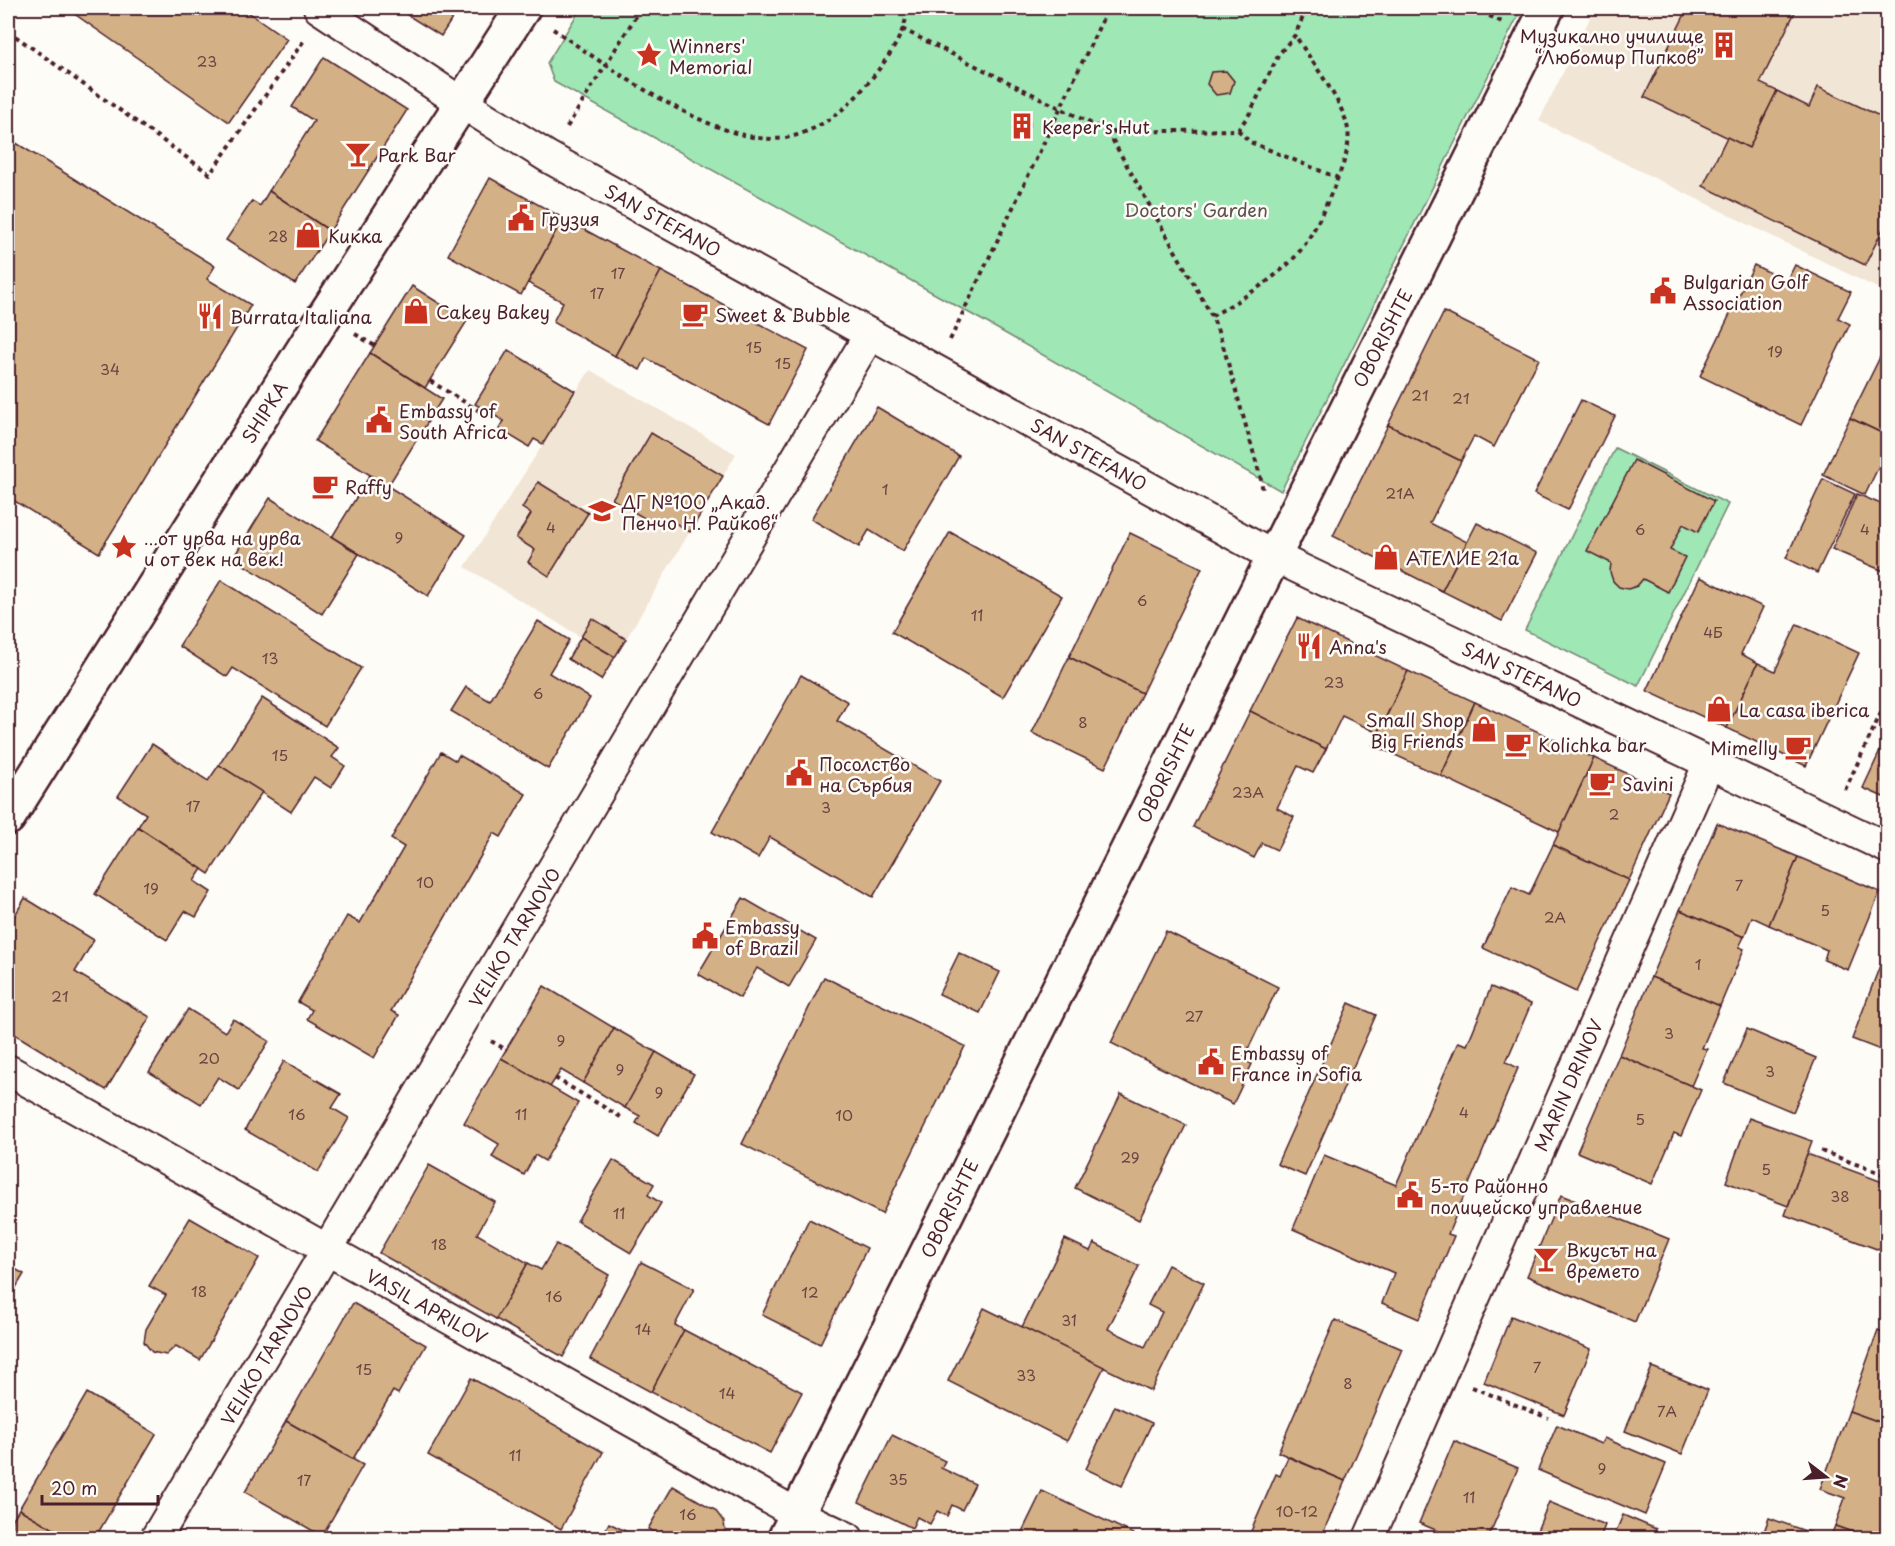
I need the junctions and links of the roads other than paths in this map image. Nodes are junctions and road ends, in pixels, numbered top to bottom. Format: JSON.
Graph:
{"nodes":[{"id":1,"x":523,"y":8,"type":"edge"},
{"id":2,"x":1547,"y":8,"type":"edge"},
{"id":3,"x":322,"y":9,"type":"edge"},
{"id":4,"x":462,"y":103,"type":"junction"},
{"id":5,"x":870,"y":334,"type":"junction"},
{"id":6,"x":1273,"y":556,"type":"junction"},
{"id":7,"x":1709,"y":763,"type":"junction"},
{"id":8,"x":8,"y":818,"type":"edge"},
{"id":9,"x":1887,"y":848,"type":"edge"},
{"id":10,"x":8,"y":1070,"type":"edge"},
{"id":11,"x":328,"y":1250,"type":"junction"},
{"id":12,"x":791,"y":1526,"type":"edge"},
{"id":13,"x":156,"y":1539,"type":"edge"},
{"id":14,"x":848,"y":1539,"type":"edge"},
{"id":15,"x":1369,"y":1539,"type":"edge"}],
"edges":[{"from":1,"to":4,"type":"street","name":"SHIPKA"},
{"from":2,"to":6,"type":"street","name":"OBORISHTE"},
{"from":3,"to":4,"type":"street","name":"SAN STEFANO"},
{"from":4,"to":5,"type":"street","name":"SAN STEFANO"},
{"from":4,"to":8,"type":"street","name":"SHIPKA"},
{"from":5,"to":6,"type":"street","name":"SAN STEFANO"},
{"from":5,"to":11,"type":"street","name":"VELIKO TARNOVO"},
{"from":6,"to":7,"type":"street","name":"SAN STEFANO"},
{"from":6,"to":12,"type":"street","name":"OBORISHTE"},
{"from":7,"to":9,"type":"street","name":"SAN STEFANO"},
{"from":7,"to":15,"type":"street","name":"MARIN DRINOV"},
{"from":10,"to":11,"type":"street","name":"VASIL APRILOV"},
{"from":11,"to":12,"type":"street","name":"VASIL APRILOV"},
{"from":11,"to":13,"type":"street","name":"VELIKO TARNOVO"},
{"from":12,"to":14,"type":"street","name":"VASIL APRILOV"}]}
